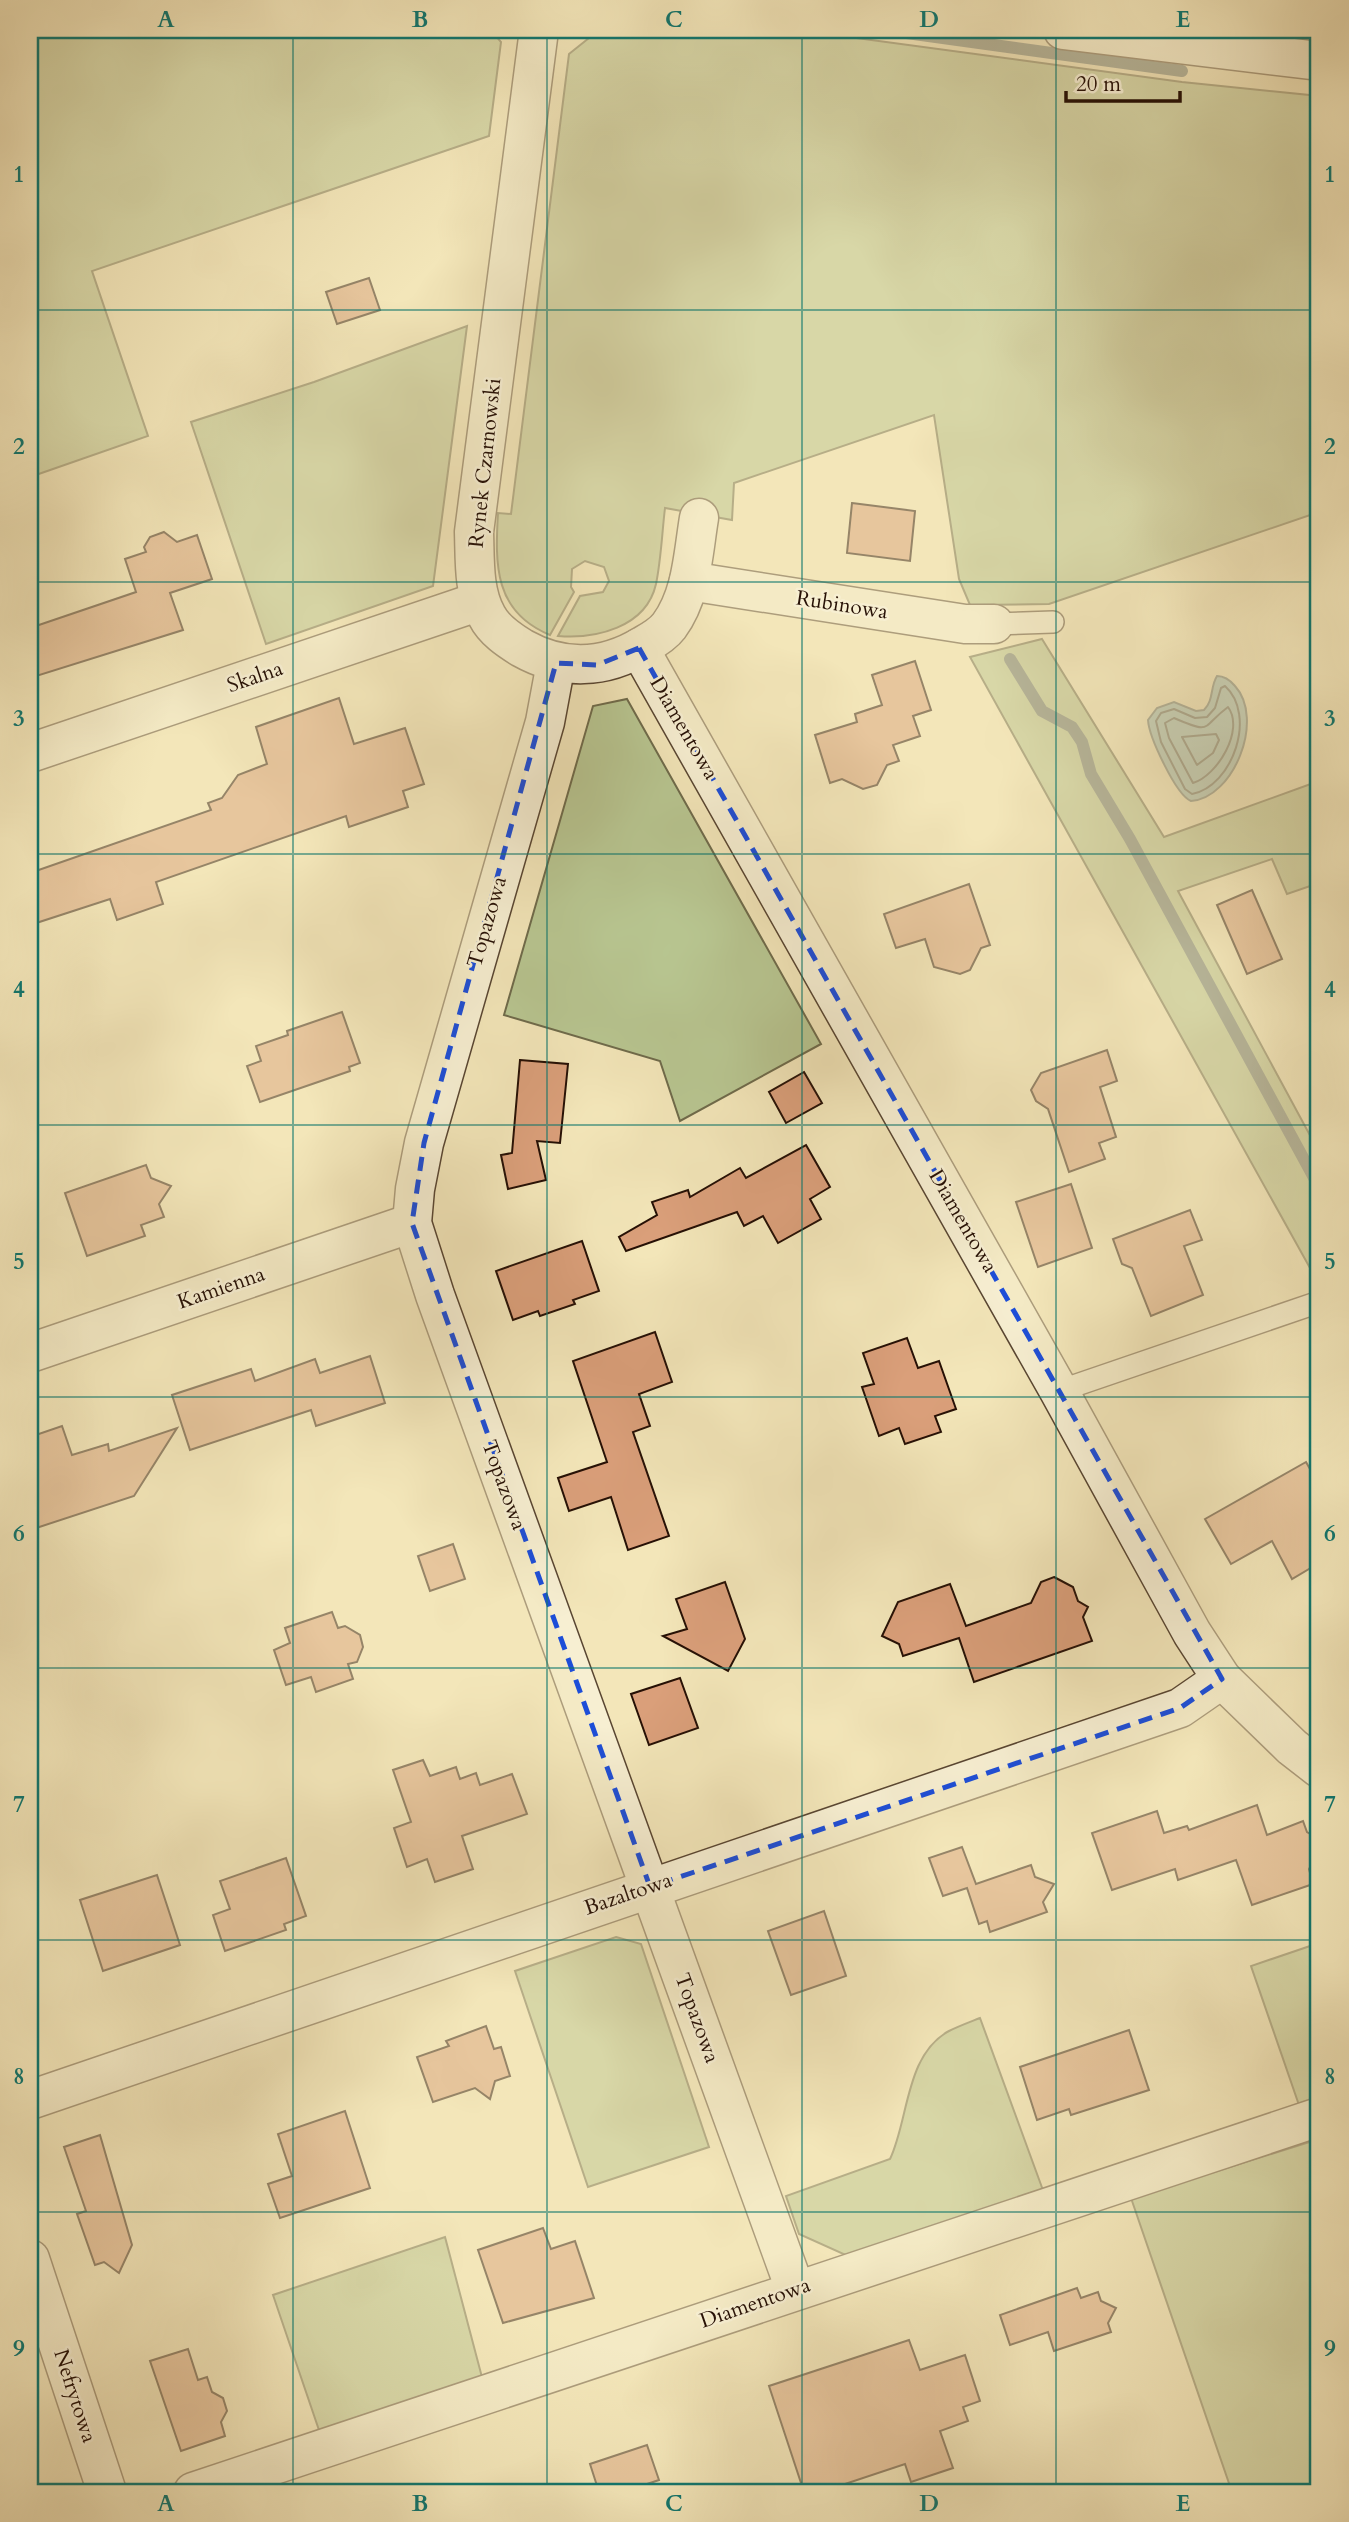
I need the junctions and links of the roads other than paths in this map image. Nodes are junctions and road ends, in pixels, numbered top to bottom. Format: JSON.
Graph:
{"nodes":[{"id":1,"x":539,"y":30,"type":"edge"},
{"id":2,"x":1063,"y":30,"type":"edge"},
{"id":3,"x":1319,"y":61,"type":"edge"},
{"id":4,"x":699,"y":518,"type":"dead end"},
{"id":5,"x":689,"y":581,"type":"junction"},
{"id":6,"x":480,"y":601,"type":"junction"},
{"id":7,"x":1054,"y":622,"type":"dead end"},
{"id":8,"x":994,"y":624,"type":"joint"},
{"id":9,"x":639,"y":649,"type":"junction"},
{"id":10,"x":556,"y":663,"type":"junction"},
{"id":11,"x":30,"y":753,"type":"edge"},
{"id":12,"x":412,"y":1223,"type":"junction"},
{"id":13,"x":1319,"y":1302,"type":"edge"},
{"id":14,"x":30,"y":1353,"type":"edge"},
{"id":15,"x":1059,"y":1391,"type":"junction"},
{"id":16,"x":1222,"y":1679,"type":"junction"},
{"id":17,"x":1319,"y":1768,"type":"edge"},
{"id":18,"x":650,"y":1887,"type":"junction"},
{"id":19,"x":30,"y":2100,"type":"edge"},
{"id":20,"x":1319,"y":2116,"type":"edge"},
{"id":21,"x":30,"y":2259,"type":"edge"},
{"id":22,"x":795,"y":2290,"type":"junction"},
{"id":23,"x":107,"y":2492,"type":"edge"},
{"id":24,"x":193,"y":2492,"type":"edge"}],
"edges":[{"from":1,"to":6,"type":"street","name":"Rynek Czarnowski"},
{"from":2,"to":3,"type":"street"},
{"from":4,"to":5,"type":"street","name":"Rynek Czarnowski"},
{"from":5,"to":8,"type":"street","name":"Rubinowa"},
{"from":5,"to":9,"type":"street","name":"Rynek Czarnowski"},
{"from":6,"to":10,"type":"street","name":"Rynek Czarnowski"},
{"from":6,"to":11,"type":"street","name":"Skalna"},
{"from":7,"to":8,"type":"lane"},
{"from":9,"to":10,"type":"street","name":"Rynek Czarnowski"},
{"from":9,"to":15,"type":"street","name":"Diamentowa"},
{"from":10,"to":12,"type":"street","name":"Topazowa"},
{"from":12,"to":14,"type":"street","name":"Kamienna"},
{"from":12,"to":18,"type":"street","name":"Topazowa"},
{"from":13,"to":15,"type":"lane"},
{"from":15,"to":16,"type":"street","name":"Diamentowa"},
{"from":16,"to":17,"type":"street","name":"Diamentowa"},
{"from":16,"to":18,"type":"street","name":"Bazaltowa"},
{"from":18,"to":19,"type":"street","name":"Bazaltowa"},
{"from":18,"to":22,"type":"street","name":"Topazowa"},
{"from":20,"to":22,"type":"street","name":"Diamentowa"},
{"from":21,"to":23,"type":"street","name":"Nefrytowa"},
{"from":22,"to":24,"type":"street","name":"Diamentowa"}]}
